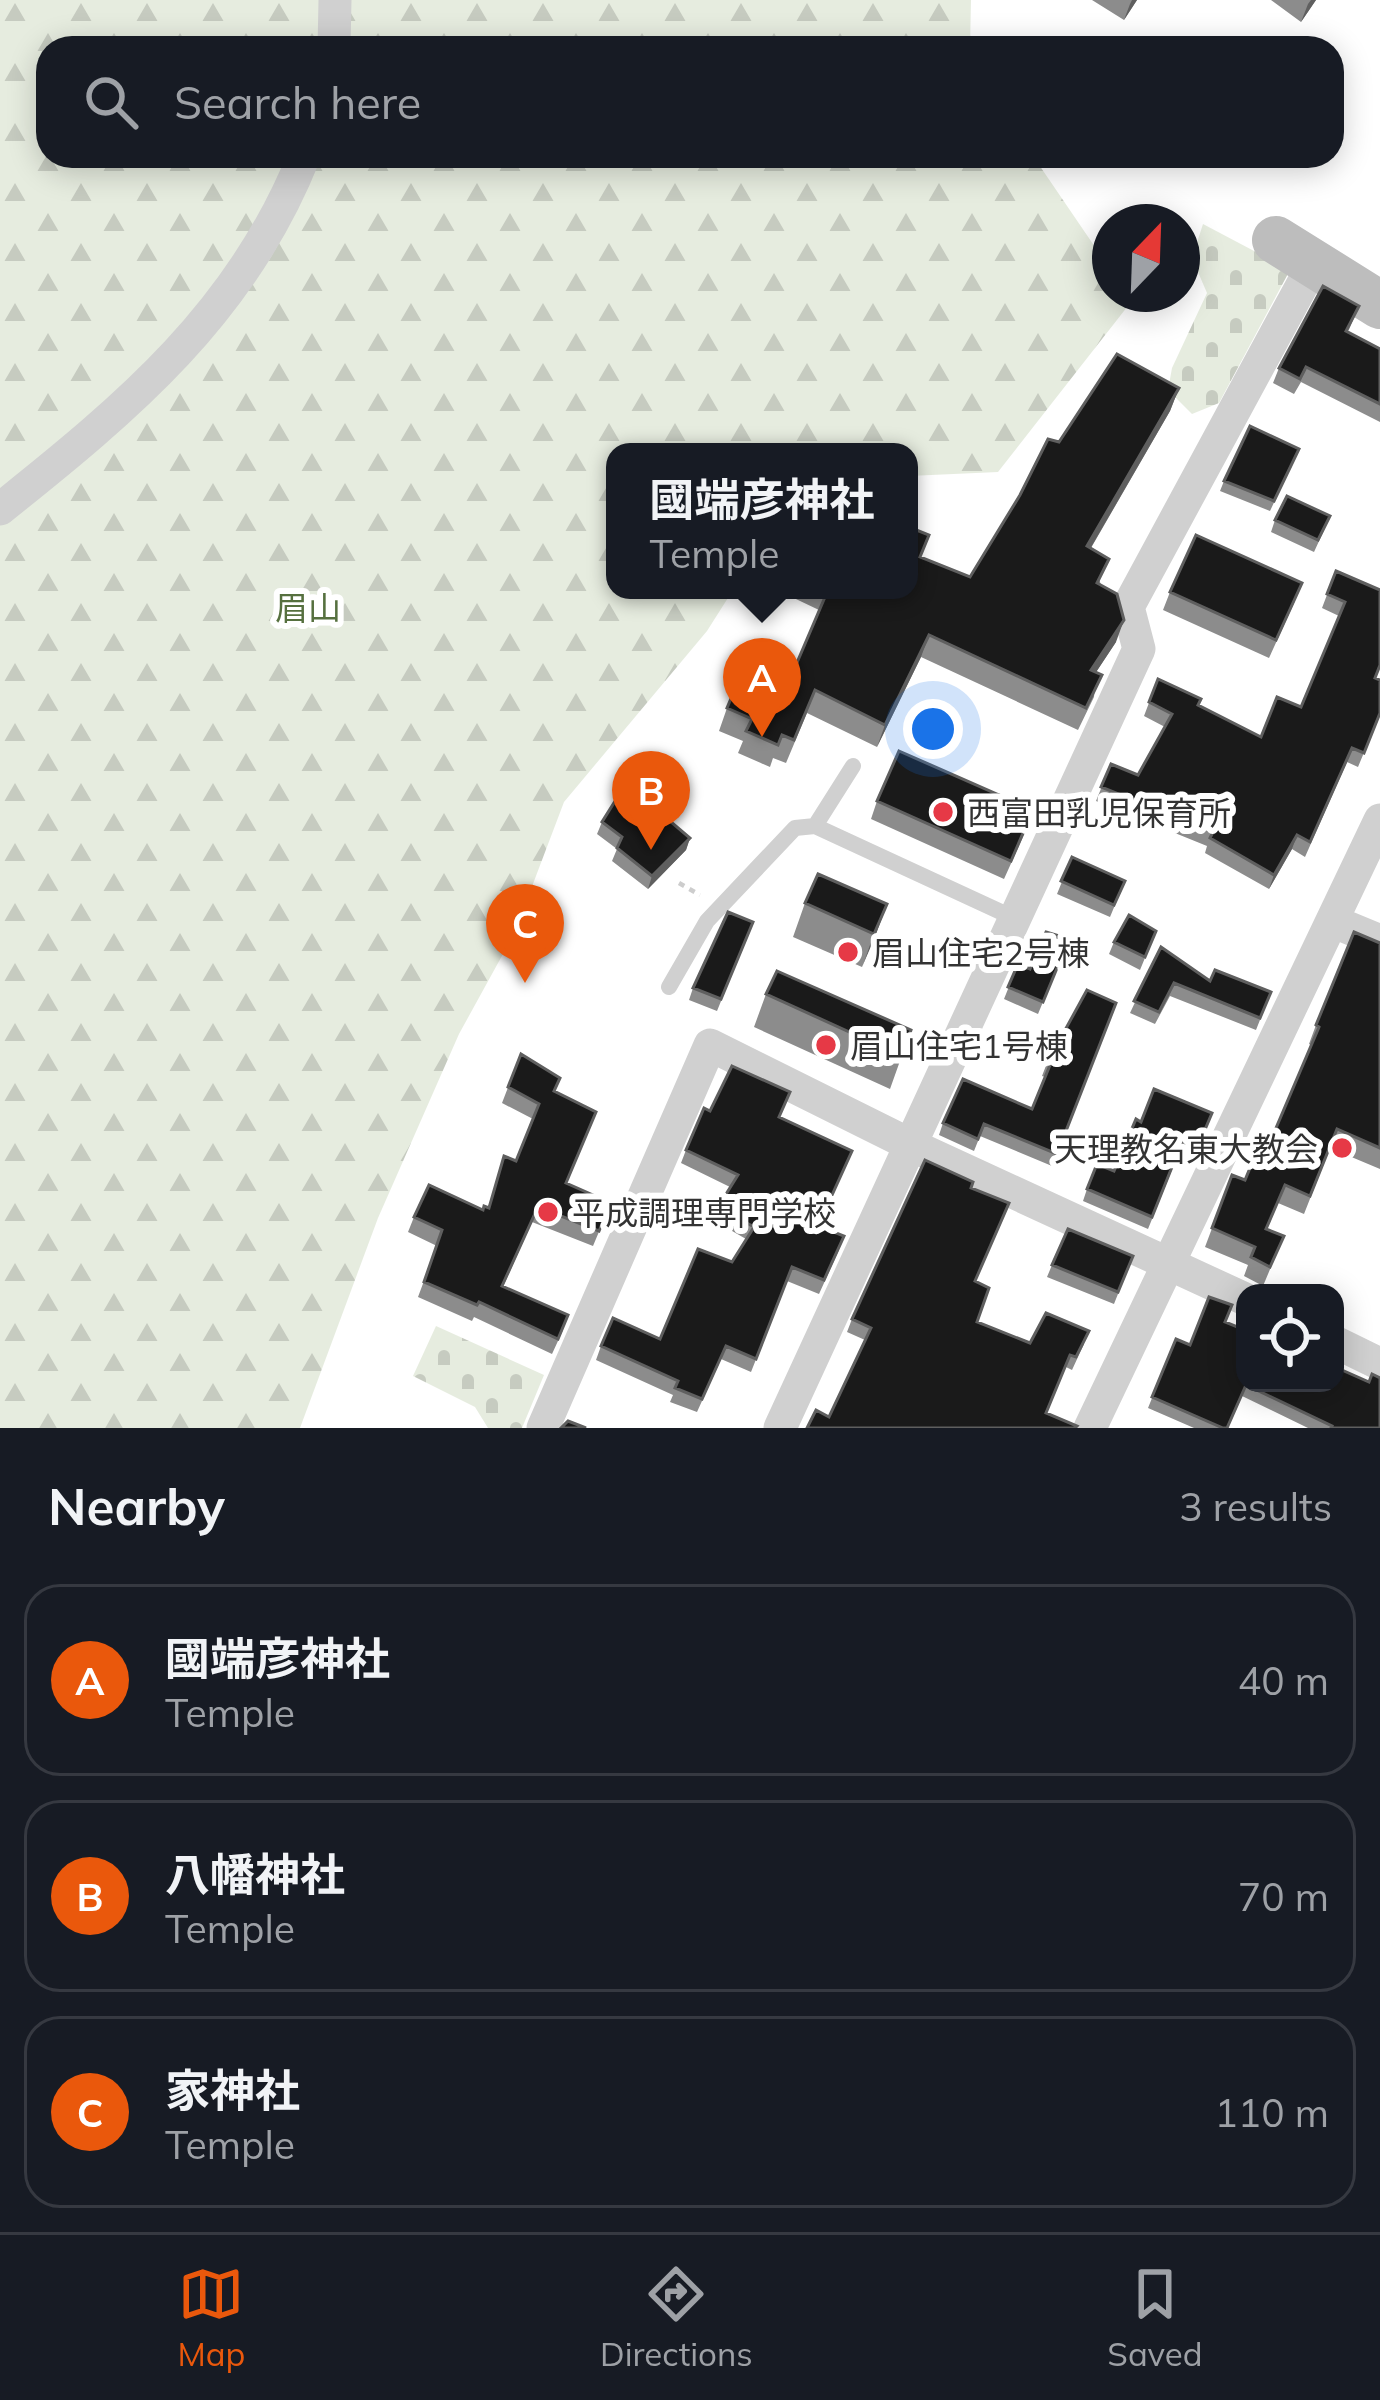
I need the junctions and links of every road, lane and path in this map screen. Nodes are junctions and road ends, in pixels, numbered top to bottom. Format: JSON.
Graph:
{"nodes":[{"id":1,"x":335,"y":0,"type":"edge"},
{"id":2,"x":334,"y":36,"type":"edge"},
{"id":3,"x":299,"y":168,"type":"edge"},
{"id":4,"x":1294,"y":252,"type":"joint"},
{"id":5,"x":1380,"y":305,"type":"edge"},
{"id":6,"x":0,"y":509,"type":"edge"},
{"id":7,"x":853,"y":766,"type":"dead end"},
{"id":8,"x":1380,"y":820,"type":"edge"},
{"id":9,"x":815,"y":826,"type":"junction"},
{"id":10,"x":1016,"y":919,"type":"junction"},
{"id":11,"x":1332,"y":921,"type":"junction"},
{"id":12,"x":1380,"y":940,"type":"edge"},
{"id":13,"x":669,"y":987,"type":"dead end"},
{"id":14,"x":913,"y":1146,"type":"junction"},
{"id":15,"x":1168,"y":1265,"type":"junction"},
{"id":16,"x":1236,"y":1295,"type":"edge"},
{"id":17,"x":1344,"y":1346,"type":"edge"},
{"id":18,"x":1380,"y":1364,"type":"edge"},
{"id":19,"x":543,"y":1428,"type":"edge"},
{"id":20,"x":781,"y":1428,"type":"edge"},
{"id":21,"x":1090,"y":1428,"type":"edge"}],
"edges":[{"from":1,"to":2,"type":"street"},
{"from":3,"to":6,"type":"street"},
{"from":4,"to":5,"type":"street"},
{"from":4,"to":10,"type":"street"},
{"from":7,"to":9,"type":"lane"},
{"from":8,"to":11,"type":"street"},
{"from":9,"to":10,"type":"lane"},
{"from":9,"to":13,"type":"lane"},
{"from":10,"to":14,"type":"street"},
{"from":11,"to":12,"type":"street"},
{"from":11,"to":15,"type":"street"},
{"from":14,"to":15,"type":"street"},
{"from":14,"to":19,"type":"street"},
{"from":14,"to":20,"type":"street"},
{"from":15,"to":16,"type":"street"},
{"from":15,"to":21,"type":"street"},
{"from":17,"to":18,"type":"street"}]}
